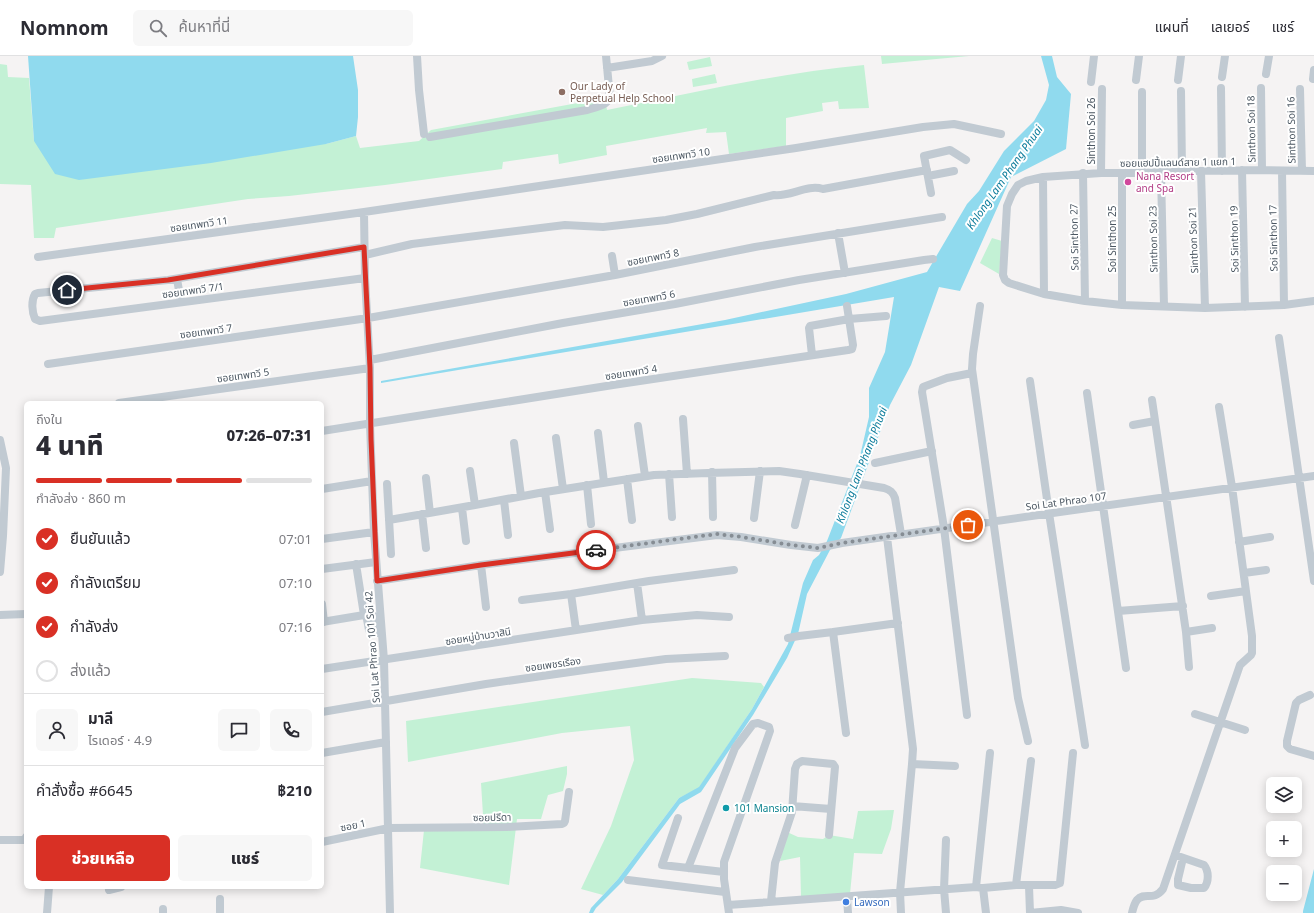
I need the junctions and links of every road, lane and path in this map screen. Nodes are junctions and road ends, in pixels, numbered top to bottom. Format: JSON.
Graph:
{"nodes":[{"id":1,"x":417,"y":56,"type":"edge"},
{"id":2,"x":606,"y":56,"type":"edge"},
{"id":3,"x":662,"y":56,"type":"edge"},
{"id":4,"x":1094,"y":56,"type":"edge"},
{"id":5,"x":1138,"y":56,"type":"edge"},
{"id":6,"x":1181,"y":56,"type":"edge"},
{"id":7,"x":1225,"y":56,"type":"edge"},
{"id":8,"x":1268,"y":56,"type":"edge"},
{"id":9,"x":607,"y":68,"type":"junction"},
{"id":10,"x":1314,"y":70,"type":"edge"},
{"id":11,"x":1266,"y":74,"type":"dead end"},
{"id":12,"x":1222,"y":77,"type":"dead end"},
{"id":13,"x":1313,"y":79,"type":"edge"},
{"id":14,"x":1136,"y":80,"type":"dead end"},
{"id":15,"x":1178,"y":80,"type":"dead end"},
{"id":16,"x":1091,"y":82,"type":"dead end"},
{"id":17,"x":1102,"y":88,"type":"dead end"},
{"id":18,"x":1221,"y":88,"type":"dead end"},
{"id":19,"x":1260,"y":88,"type":"dead end"},
{"id":20,"x":1300,"y":89,"type":"dead end"},
{"id":21,"x":1181,"y":91,"type":"dead end"},
{"id":22,"x":1142,"y":92,"type":"dead end"},
{"id":23,"x":1000,"y":134,"type":"dead end"},
{"id":24,"x":966,"y":160,"type":"dead end"},
{"id":25,"x":1222,"y":170,"type":"junction"},
{"id":26,"x":1242,"y":170,"type":"junction"},
{"id":27,"x":1262,"y":170,"type":"junction"},
{"id":28,"x":954,"y":171,"type":"dead end"},
{"id":29,"x":1182,"y":171,"type":"junction"},
{"id":30,"x":1201,"y":171,"type":"junction"},
{"id":31,"x":1282,"y":171,"type":"junction"},
{"id":32,"x":1302,"y":171,"type":"junction"},
{"id":33,"x":1314,"y":171,"type":"edge"},
{"id":34,"x":1161,"y":172,"type":"junction"},
{"id":35,"x":927,"y":173,"type":"junction"},
{"id":36,"x":1101,"y":173,"type":"junction"},
{"id":37,"x":1122,"y":173,"type":"junction"},
{"id":38,"x":1142,"y":173,"type":"junction"},
{"id":39,"x":1083,"y":174,"type":"junction"},
{"id":40,"x":1043,"y":177,"type":"junction"},
{"id":41,"x":930,"y":192,"type":"dead end"},
{"id":42,"x":364,"y":212,"type":"junction"},
{"id":43,"x":942,"y":217,"type":"dead end"},
{"id":44,"x":838,"y":233,"type":"junction"},
{"id":45,"x":364,"y":251,"type":"junction"},
{"id":46,"x":38,"y":256,"type":"dead end"},
{"id":47,"x":612,"y":256,"type":"dead end"},
{"id":48,"x":933,"y":259,"type":"dead end"},
{"id":49,"x":845,"y":273,"type":"junction"},
{"id":50,"x":615,"y":275,"type":"junction"},
{"id":51,"x":177,"y":278,"type":"junction"},
{"id":52,"x":365,"y":278,"type":"junction"},
{"id":53,"x":1044,"y":294,"type":"junction"},
{"id":54,"x":1085,"y":301,"type":"junction"},
{"id":55,"x":1314,"y":301,"type":"edge"},
{"id":56,"x":181,"y":302,"type":"junction"},
{"id":57,"x":1122,"y":305,"type":"junction"},
{"id":58,"x":1284,"y":305,"type":"junction"},
{"id":59,"x":847,"y":306,"type":"dead end"},
{"id":60,"x":980,"y":306,"type":"dead end"},
{"id":61,"x":1164,"y":306,"type":"junction"},
{"id":62,"x":1246,"y":307,"type":"junction"},
{"id":63,"x":1205,"y":308,"type":"junction"},
{"id":64,"x":886,"y":316,"type":"dead end"},
{"id":65,"x":368,"y":318,"type":"junction"},
{"id":66,"x":849,"y":319,"type":"junction"},
{"id":67,"x":1279,"y":338,"type":"dead end"},
{"id":68,"x":812,"y":355,"type":"junction"},
{"id":69,"x":48,"y":364,"type":"dead end"},
{"id":70,"x":370,"y":364,"type":"junction"},
{"id":71,"x":972,"y":373,"type":"junction"},
{"id":72,"x":1030,"y":381,"type":"dead end"},
{"id":73,"x":1087,"y":393,"type":"dead end"},
{"id":74,"x":1152,"y":400,"type":"dead end"},
{"id":75,"x":132,"y":401,"type":"edge"},
{"id":76,"x":1219,"y":407,"type":"dead end"},
{"id":77,"x":683,"y":419,"type":"dead end"},
{"id":78,"x":1155,"y":421,"type":"junction"},
{"id":79,"x":370,"y":424,"type":"junction"},
{"id":80,"x":638,"y":426,"type":"dead end"},
{"id":81,"x":1133,"y":426,"type":"dead end"},
{"id":82,"x":324,"y":431,"type":"edge"},
{"id":83,"x":598,"y":433,"type":"dead end"},
{"id":84,"x":556,"y":438,"type":"dead end"},
{"id":85,"x":0,"y":440,"type":"edge"},
{"id":86,"x":514,"y":443,"type":"dead end"},
{"id":87,"x":932,"y":451,"type":"junction"},
{"id":88,"x":2,"y":460,"type":"edge"},
{"id":89,"x":875,"y":462,"type":"dead end"},
{"id":90,"x":470,"y":471,"type":"dead end"},
{"id":91,"x":712,"y":472,"type":"junction"},
{"id":92,"x":760,"y":472,"type":"junction"},
{"id":93,"x":669,"y":474,"type":"junction"},
{"id":94,"x":688,"y":474,"type":"junction"},
{"id":95,"x":644,"y":476,"type":"junction"},
{"id":96,"x":810,"y":476,"type":"junction"},
{"id":97,"x":1314,"y":476,"type":"edge"},
{"id":98,"x":426,"y":478,"type":"dead end"},
{"id":99,"x":1300,"y":478,"type":"junction"},
{"id":100,"x":627,"y":479,"type":"junction"},
{"id":101,"x":372,"y":481,"type":"junction"},
{"id":102,"x":604,"y":482,"type":"junction"},
{"id":103,"x":387,"y":484,"type":"dead end"},
{"id":104,"x":587,"y":485,"type":"junction"},
{"id":105,"x":1232,"y":487,"type":"junction"},
{"id":106,"x":324,"y":489,"type":"edge"},
{"id":107,"x":563,"y":489,"type":"junction"},
{"id":108,"x":545,"y":492,"type":"junction"},
{"id":109,"x":521,"y":496,"type":"junction"},
{"id":110,"x":1167,"y":497,"type":"junction"},
{"id":111,"x":504,"y":500,"type":"junction"},
{"id":112,"x":475,"y":505,"type":"junction"},
{"id":113,"x":1104,"y":506,"type":"junction"},
{"id":114,"x":462,"y":508,"type":"junction"},
{"id":115,"x":1049,"y":513,"type":"junction"},
{"id":116,"x":426,"y":514,"type":"junction"},
{"id":117,"x":672,"y":517,"type":"dead end"},
{"id":118,"x":713,"y":517,"type":"dead end"},
{"id":119,"x":754,"y":518,"type":"dead end"},
{"id":120,"x":389,"y":520,"type":"junction"},
{"id":121,"x":632,"y":520,"type":"dead end"},
{"id":122,"x":993,"y":522,"type":"junction"},
{"id":123,"x":591,"y":524,"type":"dead end"},
{"id":124,"x":794,"y":525,"type":"dead end"},
{"id":125,"x":944,"y":528,"type":"junction"},
{"id":126,"x":550,"y":530,"type":"dead end"},
{"id":127,"x":374,"y":532,"type":"junction"},
{"id":128,"x":902,"y":534,"type":"junction"},
{"id":129,"x":508,"y":535,"type":"dead end"},
{"id":130,"x":887,"y":537,"type":"junction"},
{"id":131,"x":1270,"y":537,"type":"dead end"},
{"id":132,"x":324,"y":539,"type":"edge"},
{"id":133,"x":466,"y":541,"type":"dead end"},
{"id":134,"x":1239,"y":542,"type":"junction"},
{"id":135,"x":426,"y":548,"type":"dead end"},
{"id":136,"x":391,"y":554,"type":"dead end"},
{"id":137,"x":376,"y":562,"type":"junction"},
{"id":138,"x":356,"y":564,"type":"junction"},
{"id":139,"x":481,"y":565,"type":"junction"},
{"id":140,"x":324,"y":569,"type":"edge"},
{"id":141,"x":734,"y":570,"type":"dead end"},
{"id":142,"x":1266,"y":570,"type":"dead end"},
{"id":143,"x":0,"y":572,"type":"edge"},
{"id":144,"x":1244,"y":573,"type":"junction"},
{"id":145,"x":377,"y":581,"type":"junction"},
{"id":146,"x":1314,"y":581,"type":"edge"},
{"id":147,"x":637,"y":583,"type":"junction"},
{"id":148,"x":1246,"y":591,"type":"junction"},
{"id":149,"x":571,"y":594,"type":"junction"},
{"id":150,"x":1211,"y":596,"type":"dead end"},
{"id":151,"x":522,"y":600,"type":"dead end"},
{"id":152,"x":1182,"y":606,"type":"junction"},
{"id":153,"x":486,"y":607,"type":"dead end"},
{"id":154,"x":1118,"y":610,"type":"junction"},
{"id":155,"x":24,"y":614,"type":"edge"},
{"id":156,"x":0,"y":615,"type":"edge"},
{"id":157,"x":365,"y":615,"type":"junction"},
{"id":158,"x":729,"y":617,"type":"dead end"},
{"id":159,"x":642,"y":620,"type":"junction"},
{"id":160,"x":324,"y":622,"type":"edge"},
{"id":161,"x":898,"y":623,"type":"junction"},
{"id":162,"x":1212,"y":628,"type":"dead end"},
{"id":163,"x":381,"y":629,"type":"junction"},
{"id":164,"x":576,"y":630,"type":"junction"},
{"id":165,"x":832,"y":632,"type":"junction"},
{"id":166,"x":1186,"y":632,"type":"junction"},
{"id":167,"x":788,"y":638,"type":"dead end"},
{"id":168,"x":725,"y":656,"type":"dead end"},
{"id":169,"x":384,"y":660,"type":"junction"},
{"id":170,"x":1189,"y":667,"type":"dead end"},
{"id":171,"x":1126,"y":668,"type":"dead end"},
{"id":172,"x":324,"y":670,"type":"edge"},
{"id":173,"x":1310,"y":695,"type":"dead end"},
{"id":174,"x":385,"y":702,"type":"junction"},
{"id":175,"x":324,"y":712,"type":"edge"},
{"id":176,"x":1195,"y":714,"type":"dead end"},
{"id":177,"x":967,"y":715,"type":"dead end"},
{"id":178,"x":1220,"y":722,"type":"junction"},
{"id":179,"x":1245,"y":730,"type":"dead end"},
{"id":180,"x":846,"y":733,"type":"dead end"},
{"id":181,"x":1028,"y":741,"type":"dead end"},
{"id":182,"x":386,"y":742,"type":"junction"},
{"id":183,"x":1085,"y":745,"type":"dead end"},
{"id":184,"x":990,"y":753,"type":"dead end"},
{"id":185,"x":1073,"y":753,"type":"dead end"},
{"id":186,"x":324,"y":754,"type":"edge"},
{"id":187,"x":1314,"y":756,"type":"edge"},
{"id":188,"x":1031,"y":761,"type":"dead end"},
{"id":189,"x":912,"y":764,"type":"junction"},
{"id":190,"x":955,"y":766,"type":"dead end"},
{"id":191,"x":569,"y":792,"type":"dead end"},
{"id":192,"x":792,"y":806,"type":"junction"},
{"id":193,"x":832,"y":809,"type":"junction"},
{"id":194,"x":678,"y":818,"type":"dead end"},
{"id":195,"x":388,"y":828,"type":"junction"},
{"id":196,"x":829,"y":834,"type":"dead end"},
{"id":197,"x":0,"y":840,"type":"edge"},
{"id":198,"x":24,"y":840,"type":"edge"},
{"id":199,"x":946,"y":840,"type":"dead end"},
{"id":200,"x":324,"y":842,"type":"edge"},
{"id":201,"x":1179,"y":857,"type":"junction"},
{"id":202,"x":688,"y":868,"type":"junction"},
{"id":203,"x":724,"y":872,"type":"junction"},
{"id":204,"x":628,"y":880,"type":"dead end"},
{"id":205,"x":1016,"y":885,"type":"junction"},
{"id":206,"x":1029,"y":886,"type":"junction"},
{"id":207,"x":980,"y":888,"type":"junction"},
{"id":208,"x":49,"y":889,"type":"edge"},
{"id":209,"x":113,"y":889,"type":"edge"},
{"id":210,"x":944,"y":889,"type":"junction"},
{"id":211,"x":109,"y":890,"type":"dead end"},
{"id":212,"x":725,"y":892,"type":"junction"},
{"id":213,"x":900,"y":892,"type":"junction"},
{"id":214,"x":848,"y":896,"type":"junction"},
{"id":215,"x":220,"y":899,"type":"dead end"},
{"id":216,"x":771,"y":901,"type":"junction"},
{"id":217,"x":728,"y":909,"type":"edge"},
{"id":218,"x":47,"y":913,"type":"edge"},
{"id":219,"x":220,"y":913,"type":"edge"},
{"id":220,"x":390,"y":913,"type":"edge"},
{"id":221,"x":848,"y":913,"type":"edge"},
{"id":222,"x":901,"y":913,"type":"edge"},
{"id":223,"x":946,"y":913,"type":"edge"},
{"id":224,"x":986,"y":913,"type":"edge"},
{"id":225,"x":1030,"y":913,"type":"edge"},
{"id":226,"x":1078,"y":913,"type":"edge"},
{"id":227,"x":1132,"y":913,"type":"edge"}],
"edges":[{"from":1,"to":9,"type":"street"},
{"from":2,"to":9,"type":"street"},
{"from":3,"to":9,"type":"street"},
{"from":4,"to":16,"type":"street"},
{"from":5,"to":14,"type":"street"},
{"from":6,"to":15,"type":"street"},
{"from":7,"to":12,"type":"street"},
{"from":8,"to":11,"type":"street"},
{"from":10,"to":13,"type":"street"},
{"from":17,"to":36,"type":"street","name":"Sinthon Soi 26"},
{"from":18,"to":25,"type":"street"},
{"from":19,"to":27,"type":"street","name":"Sinthon Soi 18"},
{"from":20,"to":32,"type":"street","name":"Sinthon Soi 16"},
{"from":21,"to":29,"type":"street"},
{"from":22,"to":38,"type":"street"},
{"from":23,"to":42,"type":"street","name":"ซอยเทพทวี 10"},
{"from":24,"to":35,"type":"street"},
{"from":25,"to":26,"type":"street","name":"ซอยแฮปปี้แลนด์สาย 1 แยก 1"},
{"from":25,"to":30,"type":"street","name":"ซอยแฮปปี้แลนด์สาย 1 แยก 1"},
{"from":26,"to":27,"type":"street","name":"ซอยแฮปปี้แลนด์สาย 1 แยก 1"},
{"from":26,"to":62,"type":"street","name":"Soi Sinthon 19"},
{"from":27,"to":31,"type":"street","name":"ซอยแฮปปี้แลนด์สาย 1 แยก 1"},
{"from":28,"to":35,"type":"street"},
{"from":29,"to":30,"type":"street","name":"ซอยแฮปปี้แลนด์สาย 1 แยก 1"},
{"from":29,"to":34,"type":"street","name":"ซอยแฮปปี้แลนด์สาย 1 แยก 1"},
{"from":30,"to":63,"type":"street","name":"Sinthon Soi 21"},
{"from":31,"to":32,"type":"street","name":"ซอยแฮปปี้แลนด์สาย 1 แยก 1"},
{"from":31,"to":58,"type":"street","name":"Soi Sinthon 17"},
{"from":32,"to":33,"type":"street","name":"ซอยแฮปปี้แลนด์สาย 1 แยก 1"},
{"from":34,"to":38,"type":"street","name":"ซอยแฮปปี้แลนด์สาย 1 แยก 1"},
{"from":34,"to":61,"type":"street","name":"Sinthon Soi 23"},
{"from":35,"to":41,"type":"street"},
{"from":35,"to":45,"type":"street"},
{"from":36,"to":37,"type":"street","name":"ซอยแฮปปี้แลนด์สาย 1 แยก 1"},
{"from":36,"to":39,"type":"street","name":"ซอยแฮปปี้แลนด์สาย 1 แยก 1"},
{"from":37,"to":38,"type":"street","name":"ซอยแฮปปี้แลนด์สาย 1 แยก 1"},
{"from":37,"to":57,"type":"street","name":"Soi Sinthon 25"},
{"from":39,"to":40,"type":"street","name":"ซอยแฮปปี้แลนด์สาย 1 แยก 1"},
{"from":39,"to":54,"type":"street","name":"Soi Sinthon 27"},
{"from":40,"to":53,"type":"street"},
{"from":40,"to":53,"type":"street","name":"ซอยแฮปปี้แลนด์สาย 1 แยก 1"},
{"from":42,"to":45,"type":"street","name":"Soi Lat Phrao 101 Soi 42"},
{"from":42,"to":46,"type":"street","name":"ซอยเทพทวี 11"},
{"from":43,"to":44,"type":"street","name":"ซอยเทพทวี 8"},
{"from":44,"to":49,"type":"street"},
{"from":44,"to":50,"type":"street","name":"ซอยเทพทวี 8"},
{"from":45,"to":51,"type":"street"},
{"from":45,"to":52,"type":"street","name":"Soi Lat Phrao 101 Soi 42"},
{"from":47,"to":50,"type":"street"},
{"from":48,"to":49,"type":"street","name":"ซอยเทพทวี 6"},
{"from":49,"to":70,"type":"street","name":"ซอยเทพทวี 6"},
{"from":50,"to":65,"type":"street","name":"ซอยเทพทวี 8"},
{"from":51,"to":56,"type":"street"},
{"from":51,"to":56,"type":"street","name":"ซอยเทพทวี 7/1"},
{"from":52,"to":56,"type":"street","name":"ซอยเทพทวี 7/1"},
{"from":52,"to":65,"type":"street","name":"Soi Lat Phrao 101 Soi 42"},
{"from":53,"to":54,"type":"street","name":"ซอยแฮปปี้แลนด์สาย 1 แยก 1"},
{"from":54,"to":57,"type":"street","name":"ซอยแฮปปี้แลนด์สาย 1 แยก 1"},
{"from":55,"to":58,"type":"street","name":"ซอยแฮปปี้แลนด์สาย 1 แยก 1"},
{"from":57,"to":61,"type":"street","name":"ซอยแฮปปี้แลนด์สาย 1 แยก 1"},
{"from":58,"to":62,"type":"street","name":"ซอยแฮปปี้แลนด์สาย 1 แยก 1"},
{"from":59,"to":66,"type":"street","name":"ซอยเทพทวี 4"},
{"from":60,"to":71,"type":"street"},
{"from":61,"to":63,"type":"street","name":"ซอยแฮปปี้แลนด์สาย 1 แยก 1"},
{"from":62,"to":63,"type":"street","name":"ซอยแฮปปี้แลนด์สาย 1 แยก 1"},
{"from":64,"to":66,"type":"street"},
{"from":65,"to":69,"type":"street","name":"ซอยเทพทวี 7"},
{"from":65,"to":70,"type":"street","name":"Soi Lat Phrao 101 Soi 42"},
{"from":66,"to":68,"type":"street"},
{"from":66,"to":68,"type":"street","name":"ซอยเทพทวี 4"},
{"from":67,"to":99,"type":"street"},
{"from":68,"to":79,"type":"street","name":"ซอยเทพทวี 4"},
{"from":70,"to":75,"type":"street","name":"ซอยเทพทวี 5"},
{"from":70,"to":79,"type":"street","name":"Soi Lat Phrao 101 Soi 42"},
{"from":71,"to":87,"type":"street"},
{"from":71,"to":122,"type":"street"},
{"from":72,"to":115,"type":"street"},
{"from":73,"to":113,"type":"street"},
{"from":74,"to":78,"type":"street"},
{"from":76,"to":105,"type":"street"},
{"from":77,"to":94,"type":"street"},
{"from":78,"to":81,"type":"street"},
{"from":78,"to":110,"type":"street"},
{"from":79,"to":82,"type":"street","name":"ซอยเทพทวี 4"},
{"from":79,"to":101,"type":"street","name":"Soi Lat Phrao 101 Soi 42"},
{"from":80,"to":95,"type":"street"},
{"from":83,"to":102,"type":"street"},
{"from":84,"to":107,"type":"street"},
{"from":85,"to":88,"type":"street"},
{"from":86,"to":109,"type":"street"},
{"from":87,"to":89,"type":"street"},
{"from":87,"to":125,"type":"street"},
{"from":88,"to":143,"type":"street"},
{"from":90,"to":112,"type":"street"},
{"from":91,"to":92,"type":"street"},
{"from":91,"to":94,"type":"street"},
{"from":91,"to":118,"type":"street"},
{"from":92,"to":96,"type":"street"},
{"from":92,"to":119,"type":"street"},
{"from":93,"to":94,"type":"street"},
{"from":93,"to":95,"type":"street"},
{"from":93,"to":117,"type":"street"},
{"from":95,"to":100,"type":"street"},
{"from":96,"to":124,"type":"street"},
{"from":96,"to":128,"type":"street"},
{"from":97,"to":99,"type":"street","name":"Soi Lat Phrao 107"},
{"from":98,"to":116,"type":"street"},
{"from":99,"to":105,"type":"street","name":"Soi Lat Phrao 107"},
{"from":99,"to":146,"type":"street"},
{"from":100,"to":102,"type":"street"},
{"from":100,"to":121,"type":"street"},
{"from":101,"to":106,"type":"street"},
{"from":101,"to":127,"type":"street","name":"Soi Lat Phrao 101 Soi 42"},
{"from":102,"to":104,"type":"street"},
{"from":103,"to":120,"type":"street"},
{"from":104,"to":107,"type":"street"},
{"from":104,"to":123,"type":"street"},
{"from":105,"to":110,"type":"street","name":"Soi Lat Phrao 107"},
{"from":105,"to":134,"type":"street"},
{"from":107,"to":108,"type":"street"},
{"from":108,"to":109,"type":"street"},
{"from":108,"to":126,"type":"street"},
{"from":109,"to":111,"type":"street"},
{"from":110,"to":113,"type":"street","name":"Soi Lat Phrao 107"},
{"from":110,"to":152,"type":"street"},
{"from":111,"to":112,"type":"street"},
{"from":111,"to":129,"type":"street"},
{"from":112,"to":114,"type":"street"},
{"from":113,"to":115,"type":"street","name":"Soi Lat Phrao 107"},
{"from":113,"to":154,"type":"street"},
{"from":114,"to":116,"type":"street"},
{"from":114,"to":133,"type":"street"},
{"from":115,"to":122,"type":"street","name":"Soi Lat Phrao 107"},
{"from":115,"to":183,"type":"street"},
{"from":116,"to":120,"type":"street"},
{"from":116,"to":135,"type":"street"},
{"from":120,"to":136,"type":"street"},
{"from":122,"to":125,"type":"street","name":"Soi Lat Phrao 107"},
{"from":122,"to":181,"type":"street"},
{"from":125,"to":128,"type":"street","name":"Soi Lat Phrao 107"},
{"from":125,"to":177,"type":"street"},
{"from":127,"to":132,"type":"street"},
{"from":127,"to":137,"type":"street","name":"Soi Lat Phrao 101 Soi 42"},
{"from":128,"to":130,"type":"street","name":"Soi Lat Phrao 107"},
{"from":130,"to":139,"type":"street","name":"Soi Lat Phrao 107"},
{"from":130,"to":161,"type":"street"},
{"from":131,"to":134,"type":"street"},
{"from":134,"to":144,"type":"street"},
{"from":137,"to":138,"type":"street"},
{"from":137,"to":145,"type":"street","name":"Soi Lat Phrao 101 Soi 42"},
{"from":138,"to":140,"type":"street"},
{"from":138,"to":157,"type":"street"},
{"from":139,"to":145,"type":"street","name":"Soi Lat Phrao 107"},
{"from":139,"to":153,"type":"street"},
{"from":141,"to":147,"type":"street"},
{"from":142,"to":144,"type":"street"},
{"from":144,"to":148,"type":"street"},
{"from":145,"to":163,"type":"street","name":"Soi Lat Phrao 101 Soi 42"},
{"from":147,"to":149,"type":"street"},
{"from":147,"to":159,"type":"street"},
{"from":148,"to":150,"type":"street"},
{"from":148,"to":178,"type":"street"},
{"from":149,"to":151,"type":"street"},
{"from":149,"to":164,"type":"street"},
{"from":152,"to":154,"type":"street"},
{"from":152,"to":166,"type":"street"},
{"from":154,"to":171,"type":"street"},
{"from":155,"to":156,"type":"street"},
{"from":157,"to":160,"type":"street"},
{"from":157,"to":163,"type":"street"},
{"from":158,"to":159,"type":"street","name":"ซอยหมู่บ้านวาสินี"},
{"from":159,"to":164,"type":"street","name":"ซอยหมู่บ้านวาสินี"},
{"from":161,"to":165,"type":"street"},
{"from":161,"to":189,"type":"street"},
{"from":162,"to":166,"type":"street"},
{"from":163,"to":169,"type":"street","name":"Soi Lat Phrao 101 Soi 42"},
{"from":164,"to":169,"type":"street","name":"ซอยหมู่บ้านวาสินี"},
{"from":165,"to":167,"type":"street"},
{"from":165,"to":180,"type":"street"},
{"from":166,"to":170,"type":"street"},
{"from":168,"to":174,"type":"street","name":"ซอยเพชรเรือง"},
{"from":169,"to":172,"type":"street","name":"ซอยหมู่บ้านวาสินี"},
{"from":169,"to":174,"type":"street","name":"Soi Lat Phrao 101 Soi 42"},
{"from":173,"to":187,"type":"street"},
{"from":174,"to":175,"type":"street","name":"ซอยเพชรเรือง"},
{"from":174,"to":182,"type":"street","name":"Soi Lat Phrao 101 Soi 42"},
{"from":176,"to":178,"type":"street"},
{"from":178,"to":179,"type":"street"},
{"from":178,"to":201,"type":"street"},
{"from":182,"to":186,"type":"street"},
{"from":182,"to":195,"type":"street","name":"Soi Lat Phrao 101 Soi 42"},
{"from":184,"to":207,"type":"street"},
{"from":185,"to":206,"type":"street"},
{"from":188,"to":205,"type":"street"},
{"from":189,"to":190,"type":"street"},
{"from":189,"to":213,"type":"street"},
{"from":191,"to":195,"type":"street","name":"ซอยปรีดา"},
{"from":192,"to":193,"type":"street"},
{"from":192,"to":193,"type":"street"},
{"from":192,"to":216,"type":"street"},
{"from":193,"to":196,"type":"street"},
{"from":194,"to":202,"type":"street"},
{"from":195,"to":200,"type":"street","name":"ซอย 1"},
{"from":195,"to":220,"type":"street","name":"Soi Lat Phrao 101 Soi 42"},
{"from":197,"to":198,"type":"street"},
{"from":199,"to":210,"type":"street"},
{"from":201,"to":201,"type":"street"},
{"from":201,"to":227,"type":"street"},
{"from":202,"to":203,"type":"street"},
{"from":202,"to":203,"type":"street"},
{"from":203,"to":212,"type":"street"},
{"from":204,"to":212,"type":"street"},
{"from":205,"to":206,"type":"street"},
{"from":205,"to":207,"type":"street"},
{"from":206,"to":225,"type":"street"},
{"from":207,"to":210,"type":"street"},
{"from":207,"to":224,"type":"street"},
{"from":208,"to":218,"type":"street"},
{"from":209,"to":211,"type":"street"},
{"from":210,"to":213,"type":"street"},
{"from":210,"to":223,"type":"street"},
{"from":212,"to":217,"type":"street"},
{"from":213,"to":214,"type":"street"},
{"from":213,"to":222,"type":"street"},
{"from":214,"to":216,"type":"street"},
{"from":214,"to":221,"type":"street"},
{"from":215,"to":219,"type":"street"},
{"from":216,"to":217,"type":"street"},
{"from":225,"to":226,"type":"street"}]}
